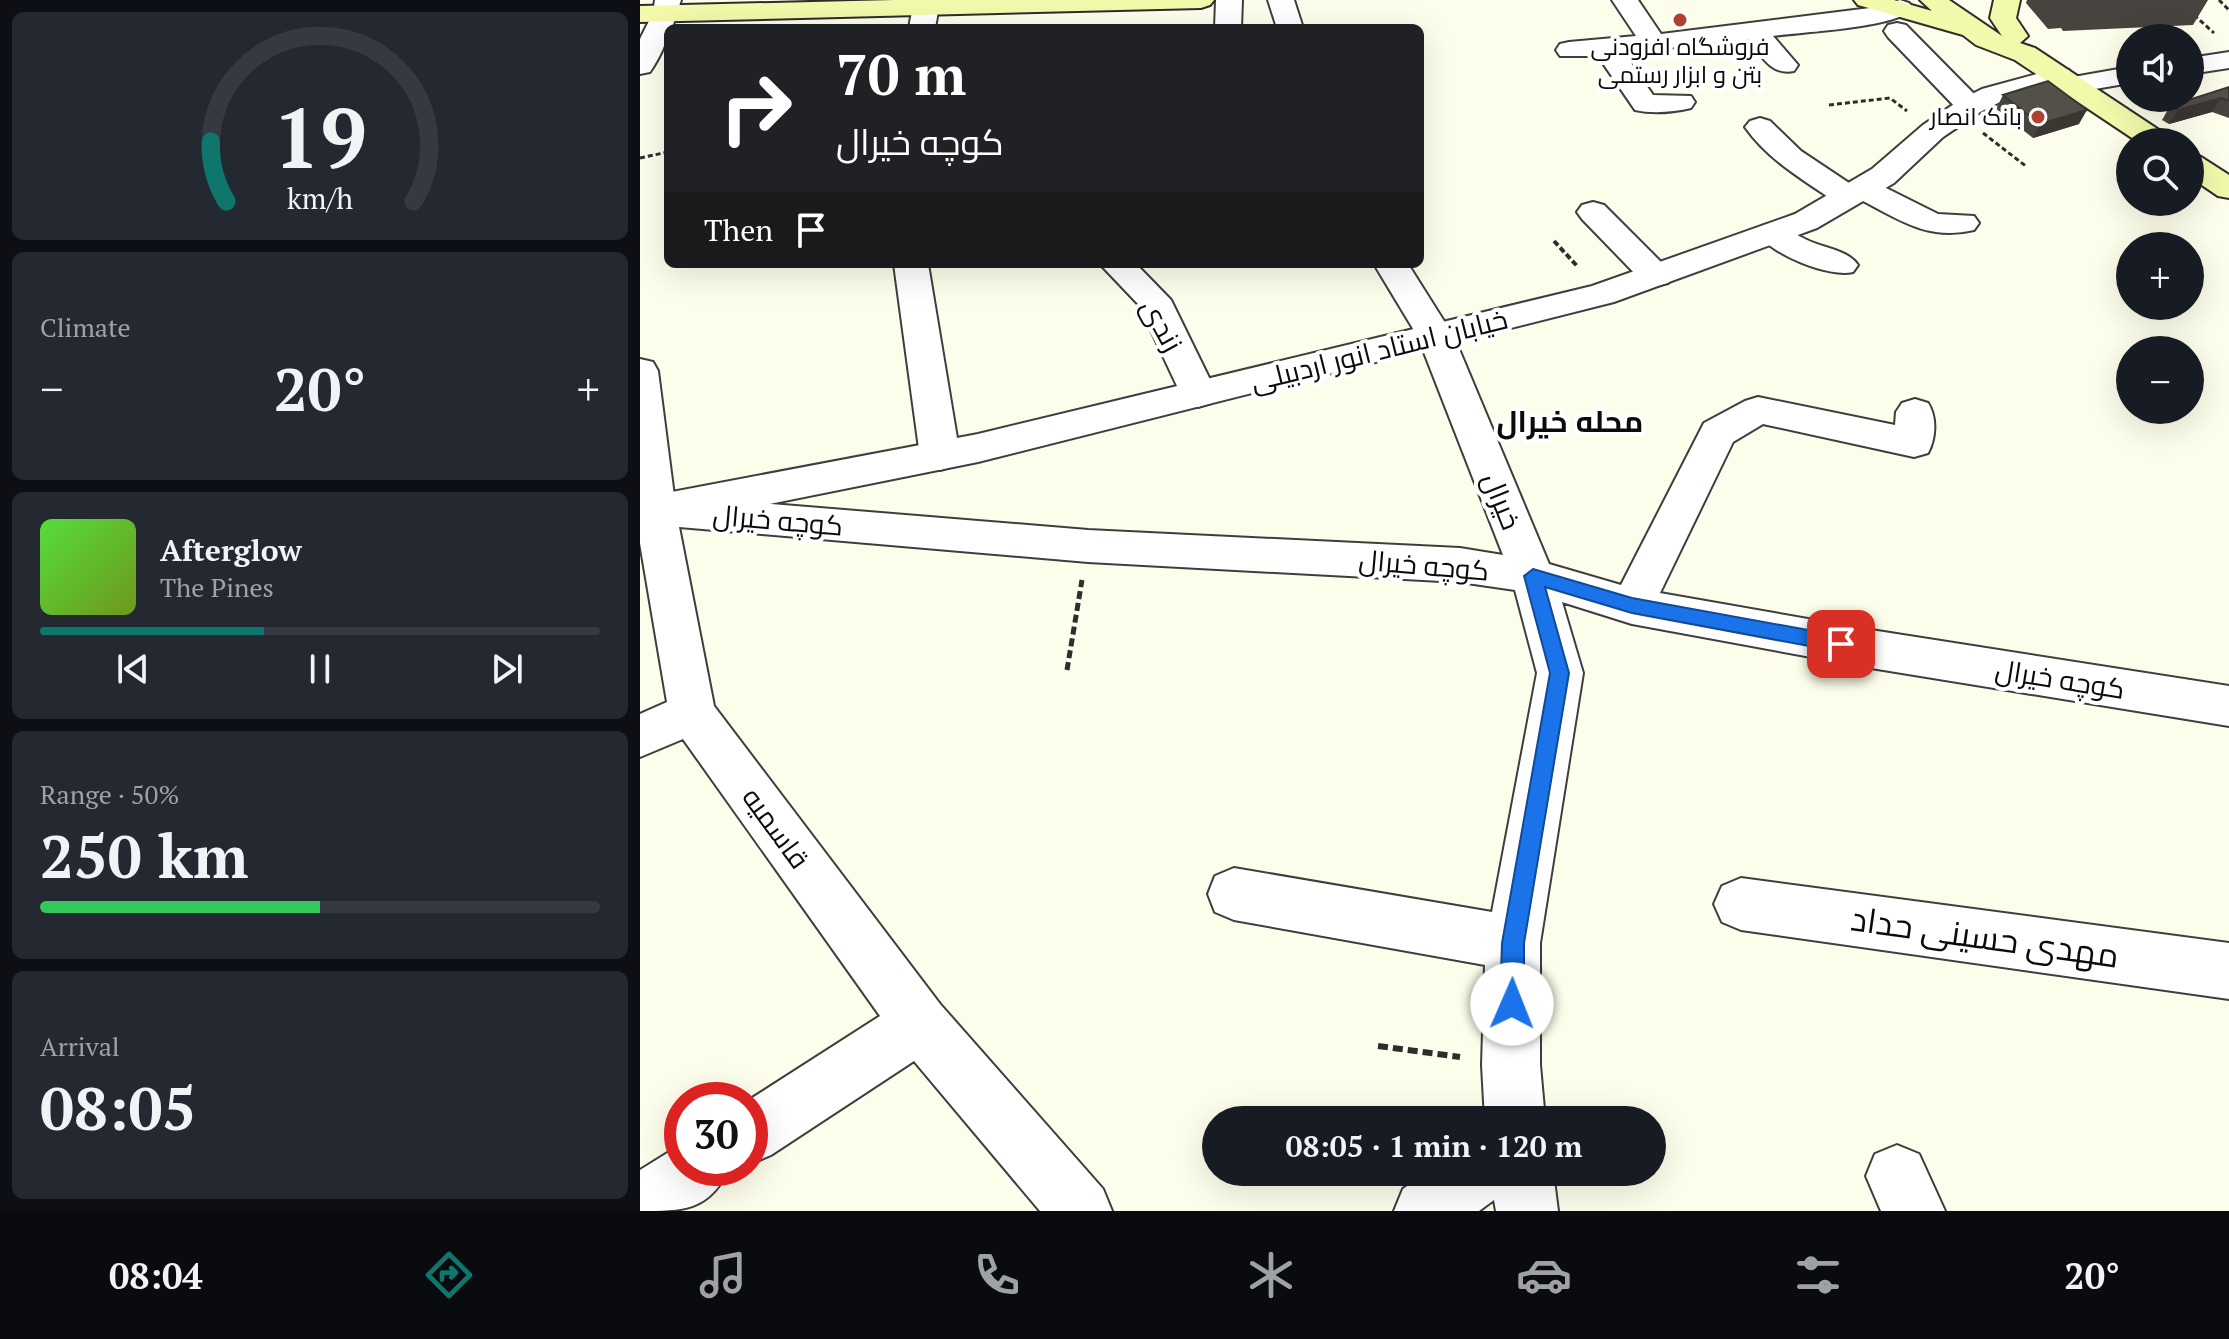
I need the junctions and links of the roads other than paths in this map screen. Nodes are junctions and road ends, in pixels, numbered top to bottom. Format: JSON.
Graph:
{"nodes":[{"id":1,"x":1201,"y":0,"type":"edge"},
{"id":2,"x":1229,"y":0,"type":"edge"},
{"id":3,"x":1281,"y":0,"type":"edge"},
{"id":4,"x":1625,"y":0,"type":"edge"},
{"id":5,"x":1867,"y":0,"type":"edge"},
{"id":6,"x":1933,"y":0,"type":"edge"},
{"id":7,"x":1966,"y":0,"type":"edge"},
{"id":8,"x":2007,"y":0,"type":"edge"},
{"id":9,"x":658,"y":9,"type":"edge"},
{"id":10,"x":925,"y":12,"type":"edge"},
{"id":11,"x":1898,"y":19,"type":"junction"},
{"id":12,"x":1228,"y":24,"type":"edge"},
{"id":13,"x":1289,"y":24,"type":"edge"},
{"id":14,"x":1753,"y":28,"type":"junction"},
{"id":15,"x":1985,"y":39,"type":"junction"},
{"id":16,"x":1654,"y":43,"type":"junction"},
{"id":17,"x":2020,"y":45,"type":"junction"},
{"id":18,"x":1606,"y":47,"type":"junction"},
{"id":19,"x":2224,"y":49,"type":"edge"},
{"id":20,"x":1569,"y":50,"type":"dead end"},
{"id":21,"x":2204,"y":59,"type":"edge"},
{"id":22,"x":1784,"y":65,"type":"dead end"},
{"id":23,"x":640,"y":66,"type":"edge"},
{"id":24,"x":2116,"y":76,"type":"edge"},
{"id":25,"x":2065,"y":80,"type":"junction"},
{"id":26,"x":1681,"y":102,"type":"dead end"},
{"id":27,"x":1953,"y":117,"type":"junction"},
{"id":28,"x":1760,"y":127,"type":"dead end"},
{"id":29,"x":2137,"y":128,"type":"edge"},
{"id":30,"x":2204,"y":172,"type":"edge"},
{"id":31,"x":2229,"y":189,"type":"edge"},
{"id":32,"x":1855,"y":192,"type":"junction"},
{"id":33,"x":1593,"y":212,"type":"dead end"},
{"id":34,"x":1963,"y":223,"type":"dead end"},
{"id":35,"x":1773,"y":233,"type":"junction"},
{"id":36,"x":1841,"y":265,"type":"dead end"},
{"id":37,"x":912,"y":268,"type":"edge"},
{"id":38,"x":1121,"y":268,"type":"edge"},
{"id":39,"x":1393,"y":268,"type":"edge"},
{"id":40,"x":1656,"y":276,"type":"junction"},
{"id":41,"x":1436,"y":337,"type":"junction"},
{"id":42,"x":640,"y":371,"type":"edge"},
{"id":43,"x":1198,"y":394,"type":"junction"},
{"id":44,"x":1915,"y":412,"type":"dead end"},
{"id":45,"x":940,"y":456,"type":"junction"},
{"id":46,"x":648,"y":512,"type":"edge"},
{"id":47,"x":1533,"y":576,"type":"junction"},
{"id":48,"x":1632,"y":606,"type":"junction"},
{"id":49,"x":2229,"y":706,"type":"edge"},
{"id":50,"x":692,"y":713,"type":"junction"},
{"id":51,"x":640,"y":736,"type":"edge"},
{"id":52,"x":1234,"y":894,"type":"dead end"},
{"id":53,"x":1741,"y":904,"type":"dead end"},
{"id":54,"x":1513,"y":943,"type":"junction"},
{"id":55,"x":2229,"y":971,"type":"edge"},
{"id":56,"x":920,"y":1024,"type":"junction"},
{"id":57,"x":1514,"y":1106,"type":"edge"},
{"id":58,"x":768,"y":1122,"type":"edge"},
{"id":59,"x":671,"y":1186,"type":"edge"},
{"id":60,"x":1461,"y":1186,"type":"edge"},
{"id":61,"x":1524,"y":1186,"type":"edge"},
{"id":62,"x":640,"y":1206,"type":"edge"},
{"id":63,"x":1081,"y":1211,"type":"edge"},
{"id":64,"x":1425,"y":1211,"type":"edge"},
{"id":65,"x":1527,"y":1211,"type":"edge"}],
"edges":[{"from":1,"to":10,"type":"main road"},
{"from":2,"to":12,"type":"street"},
{"from":3,"to":13,"type":"street"},
{"from":4,"to":16,"type":"street"},
{"from":5,"to":11,"type":"main road"},
{"from":6,"to":15,"type":"main road"},
{"from":7,"to":17,"type":"main road"},
{"from":8,"to":17,"type":"main road"},
{"from":9,"to":10,"type":"main road"},
{"from":9,"to":23,"type":"street"},
{"from":11,"to":14,"type":"street"},
{"from":11,"to":15,"type":"main road"},
{"from":11,"to":27,"type":"street"},
{"from":14,"to":16,"type":"street"},
{"from":14,"to":22,"type":"street"},
{"from":15,"to":17,"type":"main road"},
{"from":16,"to":18,"type":"street"},
{"from":17,"to":25,"type":"main road"},
{"from":18,"to":20,"type":"street"},
{"from":18,"to":26,"type":"street"},
{"from":19,"to":21,"type":"street"},
{"from":24,"to":25,"type":"street","name":"خیابان استاد انور اردبیلی"},
{"from":25,"to":27,"type":"street","name":"خیابان استاد انور اردبیلی"},
{"from":25,"to":29,"type":"main road"},
{"from":27,"to":32,"type":"street","name":"خیابان استاد انور اردبیلی"},
{"from":28,"to":32,"type":"street"},
{"from":30,"to":31,"type":"main road"},
{"from":32,"to":34,"type":"street"},
{"from":32,"to":35,"type":"street","name":"خیابان استاد انور اردبیلی"},
{"from":33,"to":40,"type":"street"},
{"from":35,"to":36,"type":"street"},
{"from":35,"to":40,"type":"street","name":"خیابان استاد انور اردبیلی"},
{"from":37,"to":45,"type":"street"},
{"from":38,"to":43,"type":"street","name":"زندی"},
{"from":39,"to":41,"type":"street","name":"خیرال"},
{"from":40,"to":41,"type":"street","name":"خیابان استاد انور اردبیلی"},
{"from":41,"to":43,"type":"street","name":"خیابان استاد انور اردبیلی"},
{"from":41,"to":47,"type":"street","name":"خیرال"},
{"from":42,"to":46,"type":"street","name":"قاسمیه"},
{"from":43,"to":45,"type":"street","name":"خیابان استاد انور اردبیلی"},
{"from":44,"to":48,"type":"street"},
{"from":45,"to":46,"type":"street","name":"خیابان استاد انور اردبیلی"},
{"from":46,"to":47,"type":"street","name":"کوچه خیرال"},
{"from":46,"to":50,"type":"street","name":"قاسمیه"},
{"from":47,"to":48,"type":"street","name":"کوچه خیرال"},
{"from":47,"to":54,"type":"street","name":"خیرال"},
{"from":48,"to":49,"type":"street","name":"کوچه خیرال"},
{"from":50,"to":51,"type":"street"},
{"from":50,"to":56,"type":"street","name":"قاسمیه"},
{"from":52,"to":54,"type":"street"},
{"from":53,"to":55,"type":"street","name":"مهدی حسینی حداد"},
{"from":54,"to":57,"type":"street","name":"خیرال"},
{"from":56,"to":58,"type":"street"},
{"from":56,"to":63,"type":"street","name":"قاسمیه"},
{"from":59,"to":62,"type":"street"},
{"from":60,"to":64,"type":"street"},
{"from":61,"to":65,"type":"street"}]}
